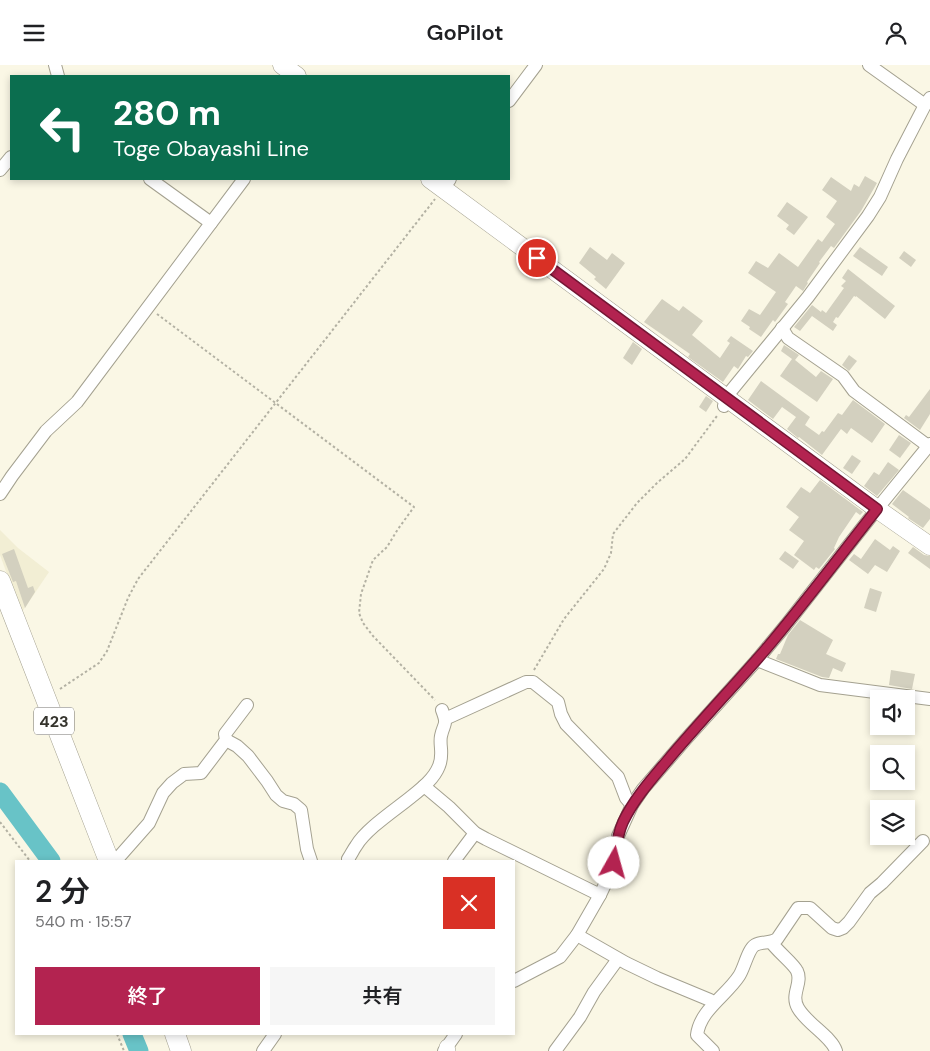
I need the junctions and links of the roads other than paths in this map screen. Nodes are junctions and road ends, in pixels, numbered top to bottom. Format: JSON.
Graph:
{"nodes":[{"id":1,"x":282,"y":65,"type":"edge"},
{"id":2,"x":536,"y":65,"type":"edge"},
{"id":3,"x":869,"y":65,"type":"edge"},
{"id":4,"x":296,"y":75,"type":"edge"},
{"id":5,"x":510,"y":100,"type":"edge"},
{"id":6,"x":927,"y":109,"type":"edge"},
{"id":7,"x":10,"y":158,"type":"edge"},
{"id":8,"x":0,"y":170,"type":"edge"},
{"id":9,"x":151,"y":180,"type":"edge"},
{"id":10,"x":243,"y":180,"type":"edge"},
{"id":11,"x":441,"y":182,"type":"edge"},
{"id":12,"x":211,"y":223,"type":"junction"},
{"id":13,"x":782,"y":328,"type":"junction"},
{"id":14,"x":725,"y":401,"type":"junction"},
{"id":15,"x":929,"y":445,"type":"edge"},
{"id":16,"x":0,"y":494,"type":"edge"},
{"id":17,"x":877,"y":509,"type":"junction"},
{"id":18,"x":930,"y":546,"type":"edge"},
{"id":19,"x":0,"y":581,"type":"edge"},
{"id":20,"x":757,"y":660,"type":"junction"},
{"id":21,"x":930,"y":699,"type":"edge"},
{"id":22,"x":247,"y":705,"type":"dead end"},
{"id":23,"x":226,"y":740,"type":"junction"},
{"id":24,"x":424,"y":786,"type":"junction"},
{"id":25,"x":632,"y":805,"type":"junction"},
{"id":26,"x":475,"y":833,"type":"junction"},
{"id":27,"x":923,"y":841,"type":"dead end"},
{"id":28,"x":109,"y":860,"type":"edge"},
{"id":29,"x":112,"y":860,"type":"edge"},
{"id":30,"x":311,"y":860,"type":"edge"},
{"id":31,"x":347,"y":860,"type":"edge"},
{"id":32,"x":455,"y":860,"type":"edge"},
{"id":33,"x":600,"y":895,"type":"junction"},
{"id":34,"x":576,"y":935,"type":"junction"},
{"id":35,"x":771,"y":943,"type":"junction"},
{"id":36,"x":618,"y":959,"type":"junction"},
{"id":37,"x":515,"y":980,"type":"edge"},
{"id":38,"x":713,"y":1004,"type":"junction"},
{"id":39,"x":174,"y":1035,"type":"edge"},
{"id":40,"x":274,"y":1035,"type":"edge"},
{"id":41,"x":455,"y":1035,"type":"edge"},
{"id":42,"x":446,"y":1050,"type":"edge"},
{"id":43,"x":181,"y":1051,"type":"edge"},
{"id":44,"x":263,"y":1051,"type":"edge"},
{"id":45,"x":555,"y":1051,"type":"edge"},
{"id":46,"x":713,"y":1051,"type":"edge"},
{"id":47,"x":836,"y":1051,"type":"edge"}],
"edges":[{"from":1,"to":4,"type":"main road"},
{"from":2,"to":5,"type":"street"},
{"from":3,"to":6,"type":"street"},
{"from":6,"to":13,"type":"street"},
{"from":7,"to":8,"type":"street"},
{"from":9,"to":12,"type":"street"},
{"from":10,"to":12,"type":"street"},
{"from":11,"to":14,"type":"main road"},
{"from":12,"to":16,"type":"street"},
{"from":13,"to":14,"type":"street"},
{"from":13,"to":15,"type":"street"},
{"from":14,"to":17,"type":"main road"},
{"from":15,"to":17,"type":"street"},
{"from":17,"to":18,"type":"main road"},
{"from":17,"to":20,"type":"street"},
{"from":19,"to":28,"type":"highway","number":"423"},
{"from":20,"to":21,"type":"street"},
{"from":20,"to":25,"type":"street"},
{"from":22,"to":23,"type":"street"},
{"from":23,"to":29,"type":"street"},
{"from":23,"to":30,"type":"street"},
{"from":24,"to":25,"type":"street"},
{"from":24,"to":26,"type":"street"},
{"from":24,"to":31,"type":"street"},
{"from":25,"to":33,"type":"street"},
{"from":26,"to":32,"type":"street"},
{"from":26,"to":33,"type":"street"},
{"from":27,"to":35,"type":"street"},
{"from":33,"to":34,"type":"street"},
{"from":34,"to":36,"type":"street"},
{"from":34,"to":37,"type":"street"},
{"from":35,"to":38,"type":"street"},
{"from":35,"to":47,"type":"street"},
{"from":36,"to":38,"type":"street"},
{"from":36,"to":45,"type":"street"},
{"from":38,"to":46,"type":"street"},
{"from":39,"to":43,"type":"highway"},
{"from":40,"to":44,"type":"street"},
{"from":41,"to":42,"type":"street"}]}
